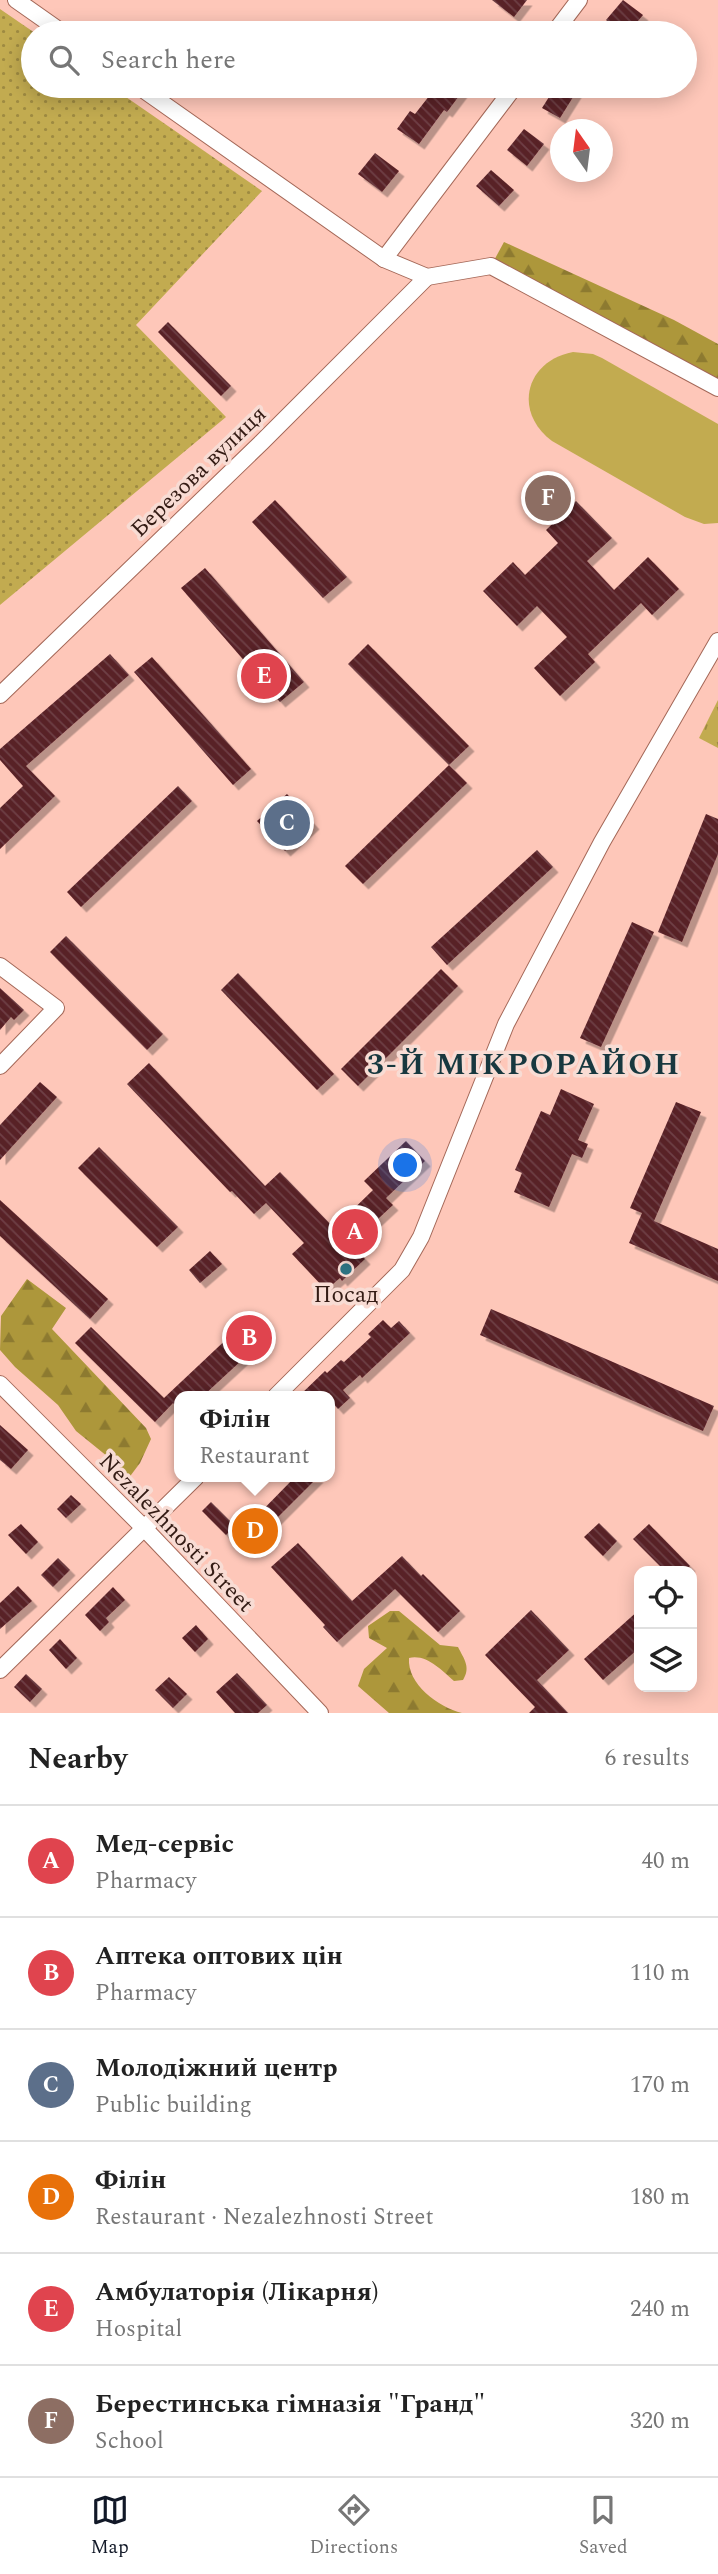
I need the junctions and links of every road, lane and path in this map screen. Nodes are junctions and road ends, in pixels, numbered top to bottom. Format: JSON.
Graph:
{"nodes":[{"id":1,"x":16,"y":0,"type":"edge"},
{"id":2,"x":579,"y":0,"type":"edge"},
{"id":3,"x":46,"y":21,"type":"edge"},
{"id":4,"x":563,"y":21,"type":"edge"},
{"id":5,"x":155,"y":98,"type":"edge"},
{"id":6,"x":506,"y":98,"type":"edge"},
{"id":7,"x":384,"y":259,"type":"junction"},
{"id":8,"x":427,"y":277,"type":"junction"},
{"id":9,"x":718,"y":387,"type":"edge"},
{"id":10,"x":718,"y":641,"type":"edge"},
{"id":11,"x":0,"y":695,"type":"edge"},
{"id":12,"x":0,"y":966,"type":"edge"},
{"id":13,"x":0,"y":1066,"type":"edge"},
{"id":14,"x":0,"y":1384,"type":"edge"},
{"id":15,"x":281,"y":1391,"type":"edge"},
{"id":16,"x":191,"y":1482,"type":"edge"},
{"id":17,"x":144,"y":1528,"type":"junction"},
{"id":18,"x":0,"y":1670,"type":"edge"},
{"id":19,"x":320,"y":1713,"type":"edge"}],
"edges":[{"from":1,"to":3,"type":"street"},
{"from":2,"to":4,"type":"street"},
{"from":5,"to":7,"type":"street"},
{"from":6,"to":7,"type":"street"},
{"from":7,"to":8,"type":"street"},
{"from":8,"to":9,"type":"street"},
{"from":8,"to":11,"type":"street","name":"Березова вулиця"},
{"from":10,"to":15,"type":"street"},
{"from":12,"to":13,"type":"street"},
{"from":14,"to":17,"type":"street","name":"Nezalezhnosti Street"},
{"from":16,"to":17,"type":"street"},
{"from":17,"to":18,"type":"street"},
{"from":17,"to":19,"type":"street","name":"Nezalezhnosti Street"}]}
